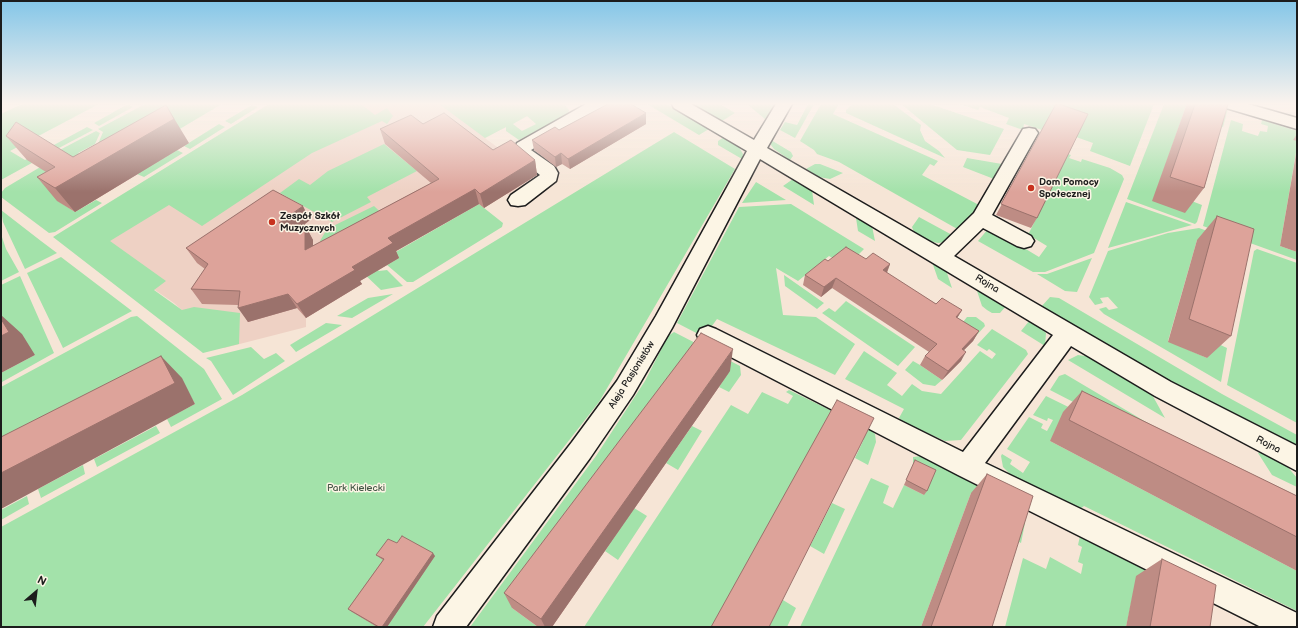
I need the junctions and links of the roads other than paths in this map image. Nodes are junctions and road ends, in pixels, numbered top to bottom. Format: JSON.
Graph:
{"nodes":[{"id":1,"x":548,"y":133,"type":"edge"},
{"id":2,"x":730,"y":133,"type":"edge"},
{"id":3,"x":766,"y":133,"type":"edge"},
{"id":4,"x":1029,"y":134,"type":"dead end"},
{"id":5,"x":757,"y":149,"type":"junction"},
{"id":6,"x":518,"y":200,"type":"dead end"},
{"id":7,"x":981,"y":218,"type":"junction"},
{"id":8,"x":1024,"y":241,"type":"dead end"},
{"id":9,"x":941,"y":258,"type":"junction"},
{"id":10,"x":1068,"y":332,"type":"junction"},
{"id":11,"x":708,"y":335,"type":"edge"},
{"id":12,"x":1297,"y":459,"type":"edge"},
{"id":13,"x":967,"y":467,"type":"junction"},
{"id":14,"x":448,"y":627,"type":"edge"},
{"id":15,"x":1293,"y":627,"type":"edge"}],
"edges":[{"from":1,"to":6,"type":"street"},
{"from":2,"to":5,"type":"street","name":"Rojna"},
{"from":3,"to":5,"type":"street","name":"Aleja Pasjonistów"},
{"from":4,"to":7,"type":"street"},
{"from":5,"to":9,"type":"street","name":"Rojna"},
{"from":5,"to":14,"type":"street","name":"Aleja Pasjonistów"},
{"from":7,"to":8,"type":"street"},
{"from":7,"to":9,"type":"street"},
{"from":9,"to":10,"type":"street","name":"Rojna"},
{"from":10,"to":12,"type":"street","name":"Rojna"},
{"from":10,"to":13,"type":"street"},
{"from":11,"to":13,"type":"street"},
{"from":13,"to":15,"type":"street"}]}
